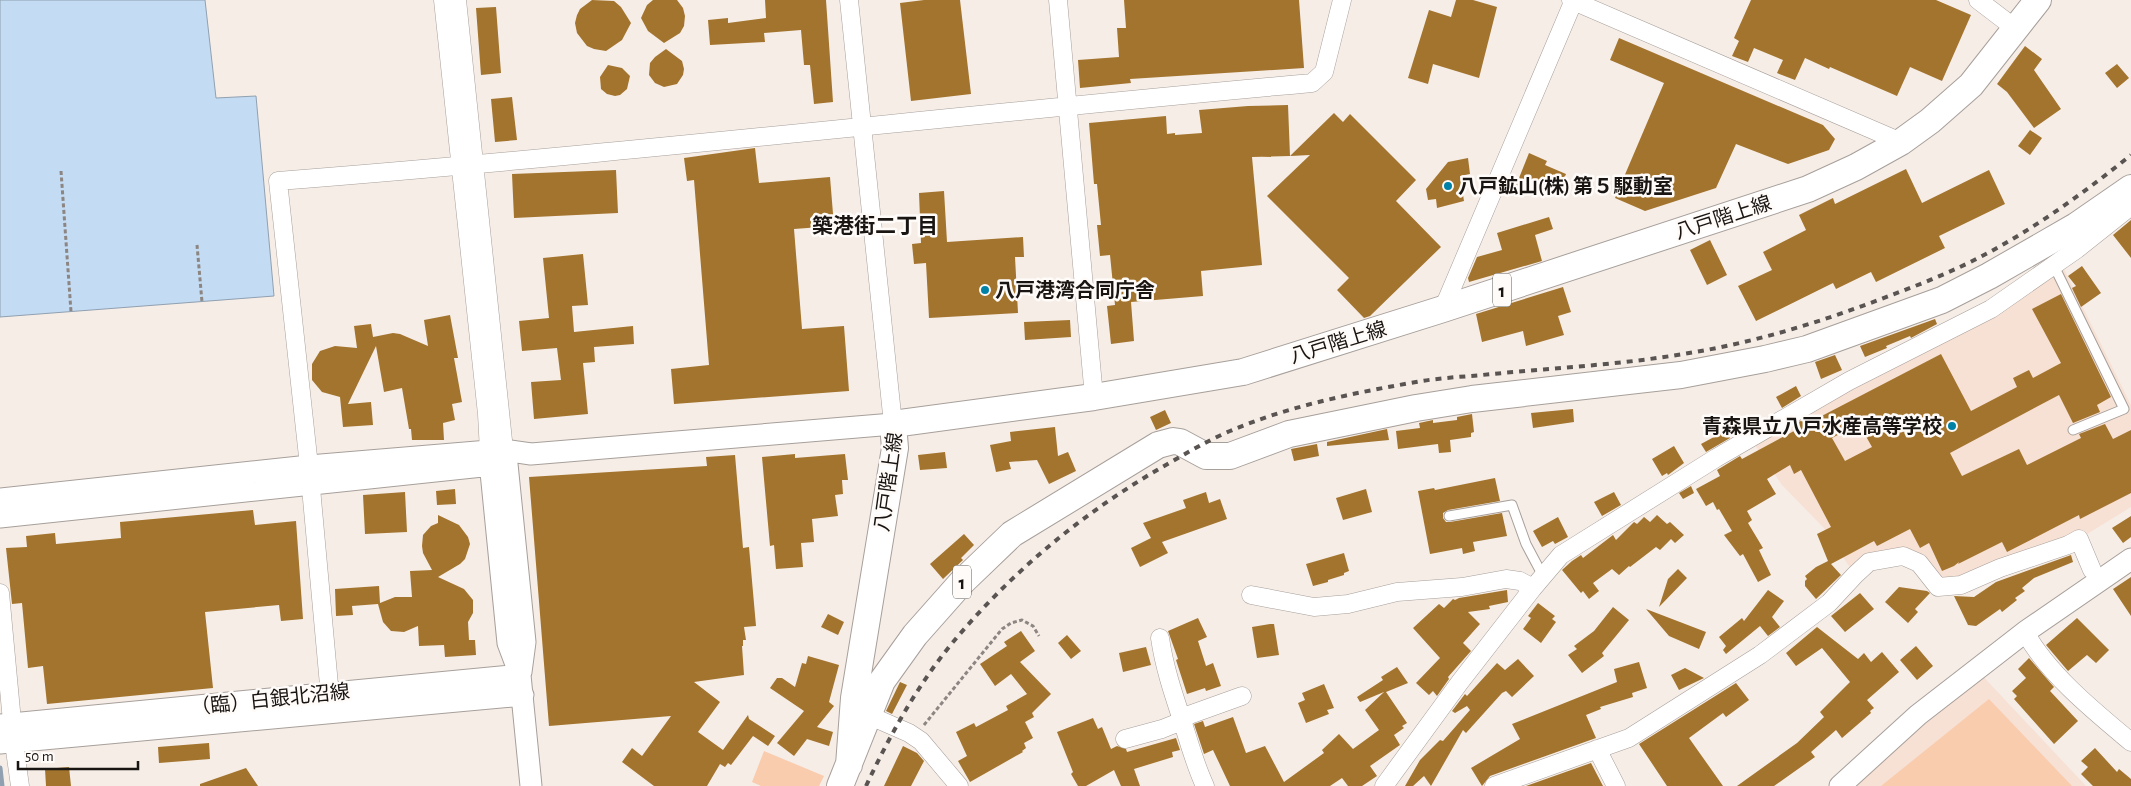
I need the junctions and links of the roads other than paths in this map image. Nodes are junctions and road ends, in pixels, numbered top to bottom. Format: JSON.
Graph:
{"nodes":[{"id":1,"x":444,"y":0,"type":"edge"},
{"id":2,"x":457,"y":0,"type":"edge"},
{"id":3,"x":849,"y":0,"type":"edge"},
{"id":4,"x":1058,"y":0,"type":"edge"},
{"id":5,"x":1342,"y":0,"type":"edge"},
{"id":6,"x":1573,"y":0,"type":"edge"},
{"id":7,"x":1978,"y":0,"type":"edge"},
{"id":8,"x":2038,"y":0,"type":"edge"},
{"id":9,"x":2016,"y":29,"type":"junction"},
{"id":10,"x":1068,"y":105,"type":"junction"},
{"id":11,"x":862,"y":126,"type":"junction"},
{"id":12,"x":1901,"y":142,"type":"junction"},
{"id":13,"x":468,"y":165,"type":"junction"},
{"id":14,"x":2131,"y":188,"type":"edge"},
{"id":15,"x":2131,"y":206,"type":"edge"},
{"id":16,"x":2054,"y":266,"type":"junction"},
{"id":17,"x":1443,"y":309,"type":"junction"},
{"id":18,"x":1094,"y":398,"type":"junction"},
{"id":19,"x":893,"y":424,"type":"junction"},
{"id":20,"x":2073,"y":430,"type":"dead end"},
{"id":21,"x":498,"y":457,"type":"junction"},
{"id":22,"x":310,"y":475,"type":"junction"},
{"id":23,"x":0,"y":499,"type":"edge"},
{"id":24,"x":1449,"y":516,"type":"dead end"},
{"id":25,"x":0,"y":518,"type":"edge"},
{"id":26,"x":2131,"y":559,"type":"edge"},
{"id":27,"x":2092,"y":570,"type":"dead end"},
{"id":28,"x":1538,"y":582,"type":"junction"},
{"id":29,"x":0,"y":592,"type":"edge"},
{"id":30,"x":1251,"y":595,"type":"dead end"},
{"id":31,"x":2025,"y":632,"type":"junction"},
{"id":32,"x":1160,"y":638,"type":"dead end"},
{"id":33,"x":521,"y":685,"type":"junction"},
{"id":34,"x":1242,"y":696,"type":"dead end"},
{"id":35,"x":330,"y":702,"type":"junction"},
{"id":36,"x":868,"y":715,"type":"junction"},
{"id":37,"x":1182,"y":721,"type":"junction"},
{"id":38,"x":7,"y":734,"type":"edge"},
{"id":39,"x":1125,"y":739,"type":"dead end"},
{"id":40,"x":2131,"y":742,"type":"edge"},
{"id":41,"x":1597,"y":749,"type":"junction"},
{"id":42,"x":844,"y":775,"type":"edge"},
{"id":43,"x":20,"y":786,"type":"edge"},
{"id":44,"x":531,"y":786,"type":"edge"},
{"id":45,"x":959,"y":786,"type":"edge"},
{"id":46,"x":1204,"y":786,"type":"edge"},
{"id":47,"x":1384,"y":786,"type":"edge"},
{"id":48,"x":1494,"y":786,"type":"edge"},
{"id":49,"x":1616,"y":786,"type":"edge"},
{"id":50,"x":1840,"y":786,"type":"edge"}],
"edges":[{"from":1,"to":13,"type":"street"},
{"from":2,"to":13,"type":"street"},
{"from":3,"to":11,"type":"street"},
{"from":4,"to":10,"type":"street"},
{"from":5,"to":10,"type":"street"},
{"from":6,"to":12,"type":"street"},
{"from":6,"to":17,"type":"street"},
{"from":7,"to":9,"type":"street"},
{"from":8,"to":9,"type":"main road","name":"八戸階上線","number":"1"},
{"from":9,"to":12,"type":"main road","name":"八戸階上線","number":"1"},
{"from":10,"to":11,"type":"street"},
{"from":10,"to":18,"type":"street"},
{"from":11,"to":13,"type":"street"},
{"from":11,"to":19,"type":"street"},
{"from":12,"to":17,"type":"main road","name":"八戸階上線","number":"1"},
{"from":13,"to":21,"type":"street"},
{"from":13,"to":22,"type":"street"},
{"from":14,"to":36,"type":"main road","name":"八戸階上線","number":"1"},
{"from":15,"to":16,"type":"street"},
{"from":16,"to":20,"type":"lane"},
{"from":16,"to":28,"type":"street"},
{"from":17,"to":18,"type":"main road","name":"八戸階上線","number":"1"},
{"from":18,"to":19,"type":"main road","name":"八戸階上線","number":"1"},
{"from":19,"to":21,"type":"street"},
{"from":19,"to":42,"type":"main road","name":"八戸階上線","number":"1"},
{"from":21,"to":22,"type":"street"},
{"from":21,"to":33,"type":"street"},
{"from":22,"to":23,"type":"street"},
{"from":22,"to":25,"type":"street"},
{"from":22,"to":35,"type":"street"},
{"from":24,"to":28,"type":"lane"},
{"from":26,"to":31,"type":"street"},
{"from":27,"to":41,"type":"street"},
{"from":28,"to":30,"type":"street"},
{"from":28,"to":47,"type":"street"},
{"from":29,"to":38,"type":"street"},
{"from":31,"to":40,"type":"street"},
{"from":31,"to":50,"type":"street"},
{"from":32,"to":37,"type":"street"},
{"from":33,"to":35,"type":"street","name":"（臨）白銀北沼線"},
{"from":33,"to":44,"type":"street"},
{"from":34,"to":37,"type":"street"},
{"from":35,"to":38,"type":"street","name":"（臨）白銀北沼線"},
{"from":36,"to":42,"type":"main road","name":"八戸階上線","number":"1"},
{"from":36,"to":45,"type":"street"},
{"from":37,"to":39,"type":"street"},
{"from":37,"to":46,"type":"street"},
{"from":38,"to":43,"type":"street"},
{"from":41,"to":48,"type":"street"},
{"from":41,"to":49,"type":"street"}]}
